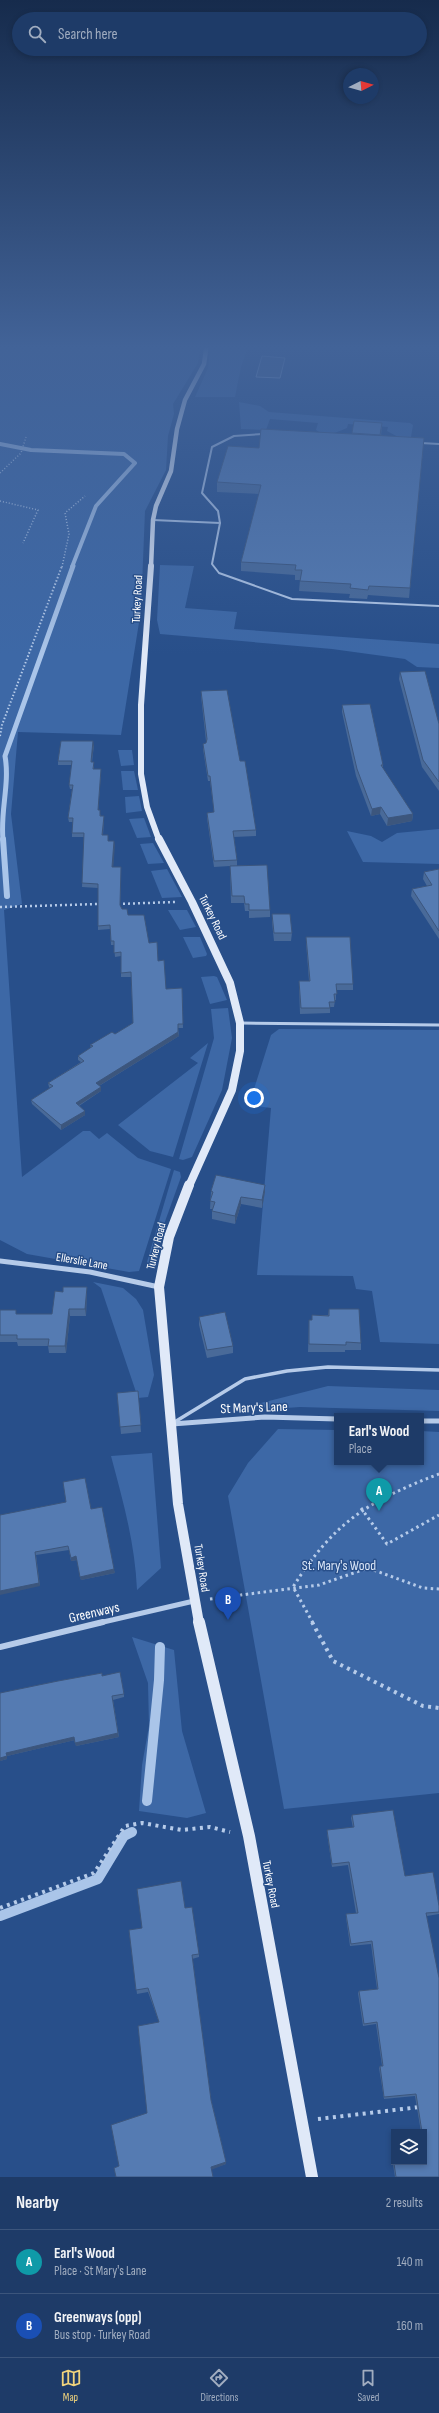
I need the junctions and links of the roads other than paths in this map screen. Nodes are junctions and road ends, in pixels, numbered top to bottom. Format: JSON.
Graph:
{"nodes":[{"id":1,"x":174,"y":452,"type":"edge"},
{"id":2,"x":211,"y":452,"type":"edge"},
{"id":3,"x":153,"y":520,"type":"junction"},
{"id":4,"x":220,"y":523,"type":"junction"},
{"id":5,"x":439,"y":606,"type":"edge"},
{"id":6,"x":240,"y":1023,"type":"junction"},
{"id":7,"x":439,"y":1025,"type":"edge"},
{"id":8,"x":0,"y":1261,"type":"edge"},
{"id":9,"x":159,"y":1287,"type":"junction"},
{"id":10,"x":439,"y":1370,"type":"edge"},
{"id":11,"x":334,"y":1419,"type":"edge"},
{"id":12,"x":424,"y":1421,"type":"edge"},
{"id":13,"x":439,"y":1421,"type":"edge"},
{"id":14,"x":171,"y":1424,"type":"junction"},
{"id":15,"x":194,"y":1601,"type":"junction"},
{"id":16,"x":0,"y":1647,"type":"edge"},
{"id":17,"x":312,"y":2177,"type":"edge"}],
"edges":[{"from":1,"to":3,"type":"street","name":"Turkey Road"},
{"from":2,"to":4,"type":"lane"},
{"from":3,"to":4,"type":"lane"},
{"from":3,"to":6,"type":"street","name":"Turkey Road"},
{"from":4,"to":5,"type":"lane"},
{"from":6,"to":7,"type":"lane"},
{"from":6,"to":9,"type":"street","name":"Turkey Road"},
{"from":8,"to":9,"type":"street","name":"Ellerslie Lane"},
{"from":9,"to":14,"type":"street","name":"Turkey Road"},
{"from":10,"to":14,"type":"lane"},
{"from":11,"to":14,"type":"street","name":"St Mary's Lane"},
{"from":12,"to":13,"type":"street"},
{"from":14,"to":15,"type":"street","name":"Turkey Road"},
{"from":15,"to":16,"type":"street","name":"Greenways"},
{"from":15,"to":17,"type":"street","name":"Turkey Road"}]}
